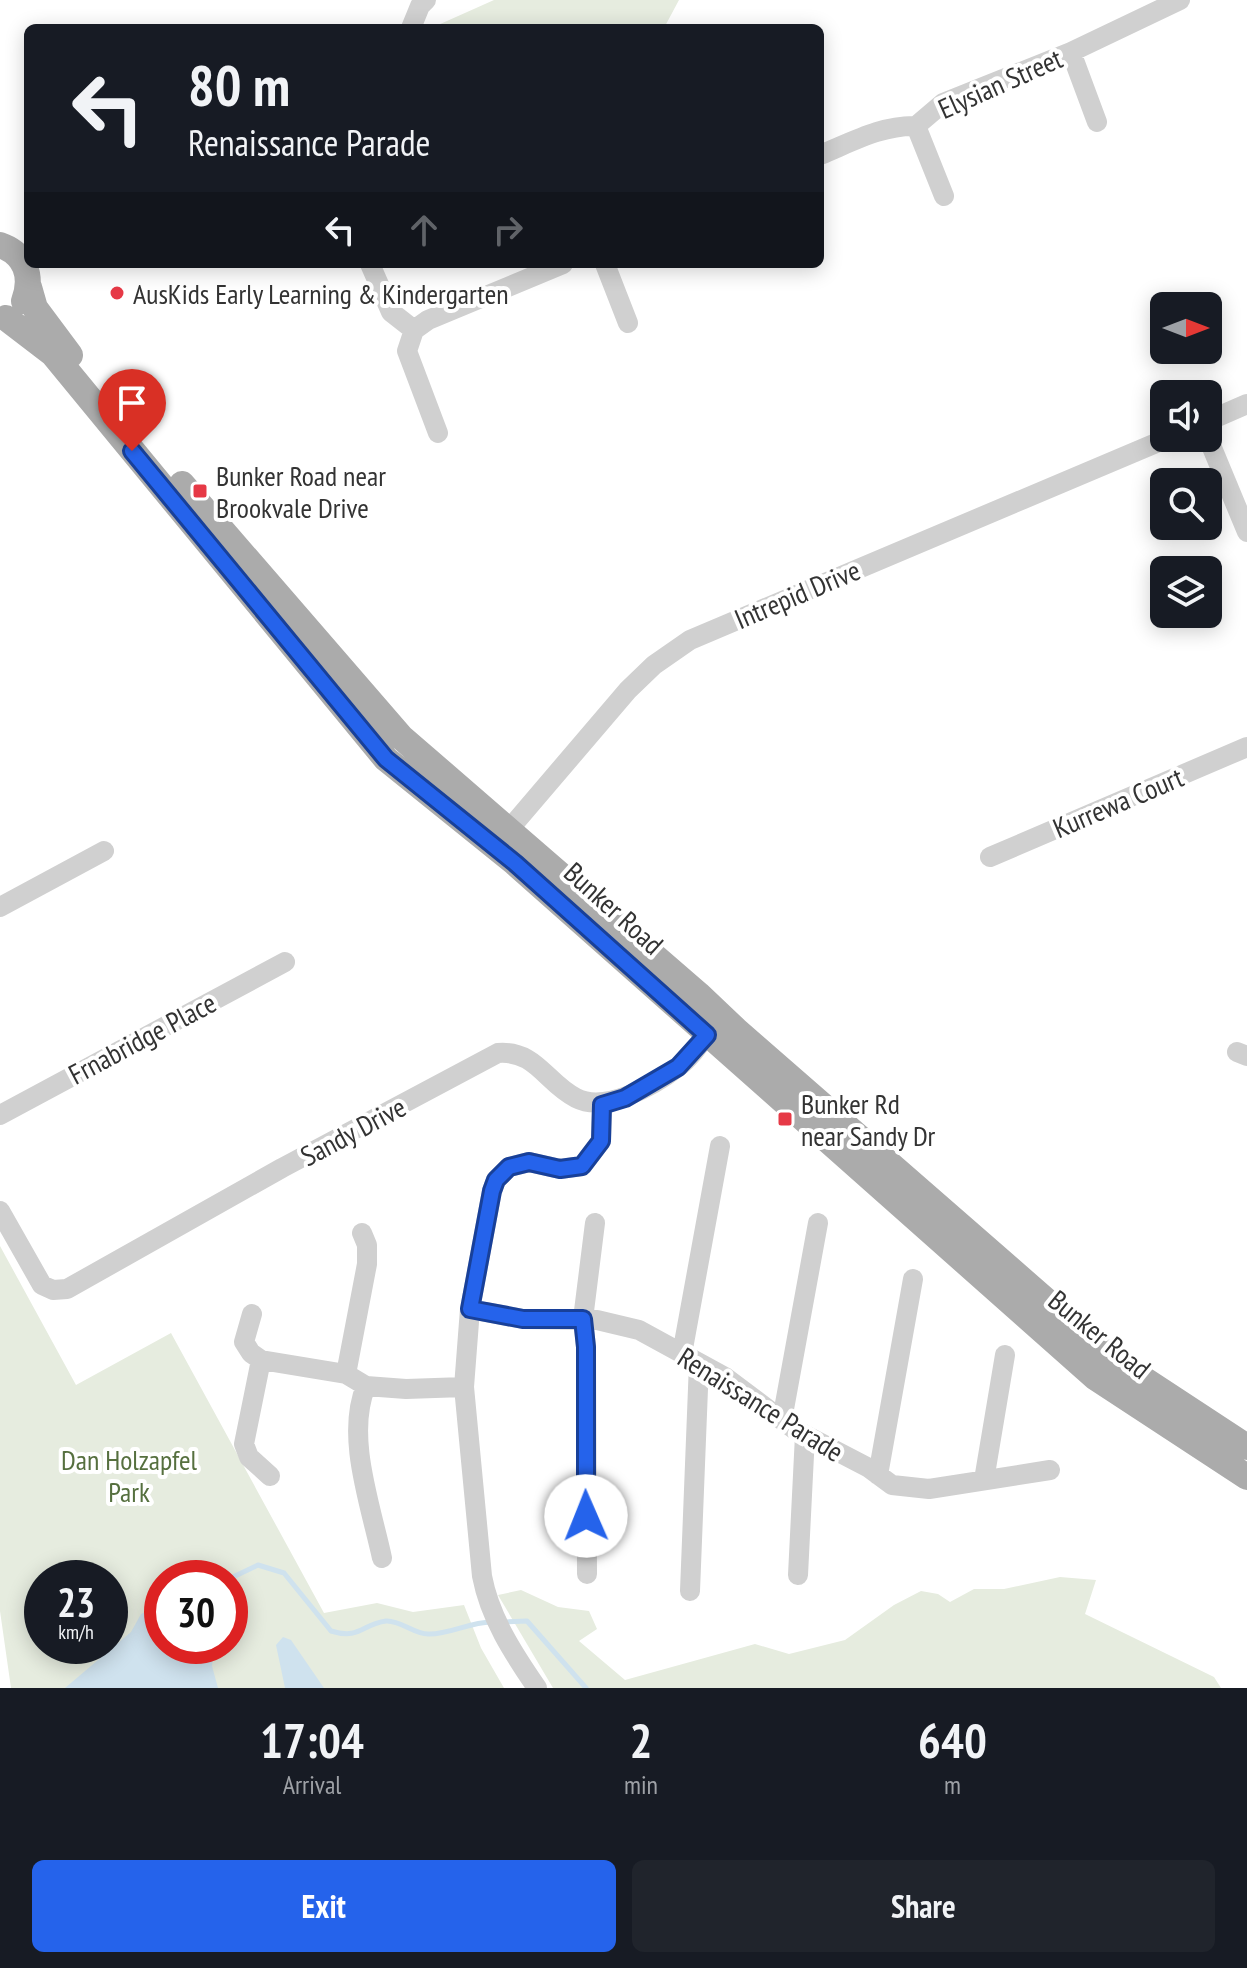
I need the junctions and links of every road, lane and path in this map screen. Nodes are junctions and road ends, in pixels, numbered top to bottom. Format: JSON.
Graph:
{"nodes":[{"id":1,"x":426,"y":0,"type":"edge"},
{"id":2,"x":1180,"y":0,"type":"edge"},
{"id":3,"x":413,"y":24,"type":"edge"},
{"id":4,"x":1071,"y":52,"type":"junction"},
{"id":5,"x":1097,"y":122,"type":"dead end"},
{"id":6,"x":916,"y":126,"type":"junction"},
{"id":7,"x":824,"y":153,"type":"edge"},
{"id":8,"x":944,"y":196,"type":"dead end"},
{"id":9,"x":0,"y":245,"type":"edge"},
{"id":10,"x":24,"y":257,"type":"edge"},
{"id":11,"x":27,"y":268,"type":"edge"},
{"id":12,"x":372,"y":268,"type":"edge"},
{"id":13,"x":553,"y":268,"type":"edge"},
{"id":14,"x":607,"y":268,"type":"edge"},
{"id":15,"x":29,"y":287,"type":"junction"},
{"id":16,"x":3,"y":319,"type":"edge"},
{"id":17,"x":628,"y":323,"type":"dead end"},
{"id":18,"x":414,"y":330,"type":"junction"},
{"id":19,"x":1247,"y":404,"type":"edge"},
{"id":20,"x":1222,"y":415,"type":"edge"},
{"id":21,"x":438,"y":433,"type":"dead end"},
{"id":22,"x":1150,"y":446,"type":"edge"},
{"id":23,"x":1214,"y":452,"type":"edge"},
{"id":24,"x":1247,"y":532,"type":"edge"},
{"id":25,"x":1247,"y":747,"type":"edge"},
{"id":26,"x":501,"y":838,"type":"junction"},
{"id":27,"x":104,"y":851,"type":"dead end"},
{"id":28,"x":990,"y":857,"type":"dead end"},
{"id":29,"x":0,"y":907,"type":"edge"},
{"id":30,"x":285,"y":962,"type":"dead end"},
{"id":31,"x":714,"y":1025,"type":"junction"},
{"id":32,"x":602,"y":1105,"type":"junction"},
{"id":33,"x":0,"y":1115,"type":"edge"},
{"id":34,"x":720,"y":1146,"type":"dead end"},
{"id":35,"x":0,"y":1211,"type":"edge"},
{"id":36,"x":595,"y":1223,"type":"dead end"},
{"id":37,"x":818,"y":1223,"type":"dead end"},
{"id":38,"x":362,"y":1233,"type":"dead end"},
{"id":39,"x":913,"y":1279,"type":"dead end"},
{"id":40,"x":470,"y":1309,"type":"junction"},
{"id":41,"x":252,"y":1314,"type":"dead end"},
{"id":42,"x":583,"y":1319,"type":"junction"},
{"id":43,"x":1005,"y":1355,"type":"dead end"},
{"id":44,"x":691,"y":1358,"type":"junction"},
{"id":45,"x":261,"y":1360,"type":"junction"},
{"id":46,"x":1104,"y":1368,"type":"junction"},
{"id":47,"x":346,"y":1374,"type":"junction"},
{"id":48,"x":366,"y":1386,"type":"junction"},
{"id":49,"x":464,"y":1387,"type":"junction"},
{"id":50,"x":782,"y":1420,"type":"junction"},
{"id":51,"x":805,"y":1435,"type":"junction"},
{"id":52,"x":1247,"y":1447,"type":"edge"},
{"id":53,"x":1050,"y":1470,"type":"dead end"},
{"id":54,"x":878,"y":1475,"type":"junction"},
{"id":55,"x":270,"y":1476,"type":"dead end"},
{"id":56,"x":1247,"y":1477,"type":"edge"},
{"id":57,"x":984,"y":1480,"type":"junction"},
{"id":58,"x":382,"y":1558,"type":"dead end"},
{"id":59,"x":587,"y":1574,"type":"dead end"},
{"id":60,"x":798,"y":1575,"type":"dead end"},
{"id":61,"x":690,"y":1591,"type":"dead end"},
{"id":62,"x":537,"y":1688,"type":"edge"}],
"edges":[{"from":1,"to":3,"type":"street"},
{"from":2,"to":4,"type":"street","name":"Elysian Street"},
{"from":4,"to":5,"type":"street"},
{"from":4,"to":6,"type":"street","name":"Elysian Street"},
{"from":6,"to":7,"type":"street","name":"Elysian Street"},
{"from":6,"to":8,"type":"street"},
{"from":9,"to":10,"type":"main road"},
{"from":11,"to":15,"type":"main road","name":"Bunker Road"},
{"from":12,"to":18,"type":"street"},
{"from":13,"to":18,"type":"street"},
{"from":14,"to":17,"type":"street"},
{"from":15,"to":16,"type":"main road"},
{"from":15,"to":26,"type":"main road","name":"Bunker Road"},
{"from":16,"to":26,"type":"main road","name":"Bunker Road"},
{"from":18,"to":21,"type":"street"},
{"from":19,"to":20,"type":"street"},
{"from":22,"to":26,"type":"street","name":"Intrepid Drive"},
{"from":23,"to":24,"type":"street"},
{"from":25,"to":28,"type":"street","name":"Kurrewa Court"},
{"from":26,"to":31,"type":"main road","name":"Bunker Road"},
{"from":27,"to":29,"type":"street"},
{"from":30,"to":33,"type":"street","name":"Frnabridge Place"},
{"from":31,"to":32,"type":"street"},
{"from":31,"to":46,"type":"main road","name":"Bunker Road"},
{"from":32,"to":35,"type":"street","name":"Sandy Drive"},
{"from":32,"to":40,"type":"street"},
{"from":34,"to":44,"type":"street"},
{"from":36,"to":42,"type":"street"},
{"from":37,"to":50,"type":"street"},
{"from":38,"to":47,"type":"street"},
{"from":39,"to":54,"type":"street"},
{"from":40,"to":42,"type":"street","name":"Renaissance Parade"},
{"from":40,"to":49,"type":"street"},
{"from":41,"to":45,"type":"street"},
{"from":42,"to":44,"type":"street","name":"Renaissance Parade"},
{"from":42,"to":59,"type":"street"},
{"from":43,"to":57,"type":"street"},
{"from":44,"to":50,"type":"street","name":"Renaissance Parade"},
{"from":44,"to":61,"type":"street"},
{"from":45,"to":47,"type":"street"},
{"from":45,"to":55,"type":"street"},
{"from":46,"to":52,"type":"main road","name":"Bunker Road"},
{"from":46,"to":56,"type":"main road","name":"Bunker Road"},
{"from":47,"to":48,"type":"street"},
{"from":48,"to":49,"type":"street"},
{"from":48,"to":58,"type":"street"},
{"from":49,"to":62,"type":"street"},
{"from":50,"to":51,"type":"street","name":"Renaissance Parade"},
{"from":51,"to":54,"type":"street","name":"Renaissance Parade"},
{"from":51,"to":60,"type":"street"},
{"from":53,"to":57,"type":"street","name":"Renaissance Parade"},
{"from":54,"to":57,"type":"street","name":"Renaissance Parade"}]}
